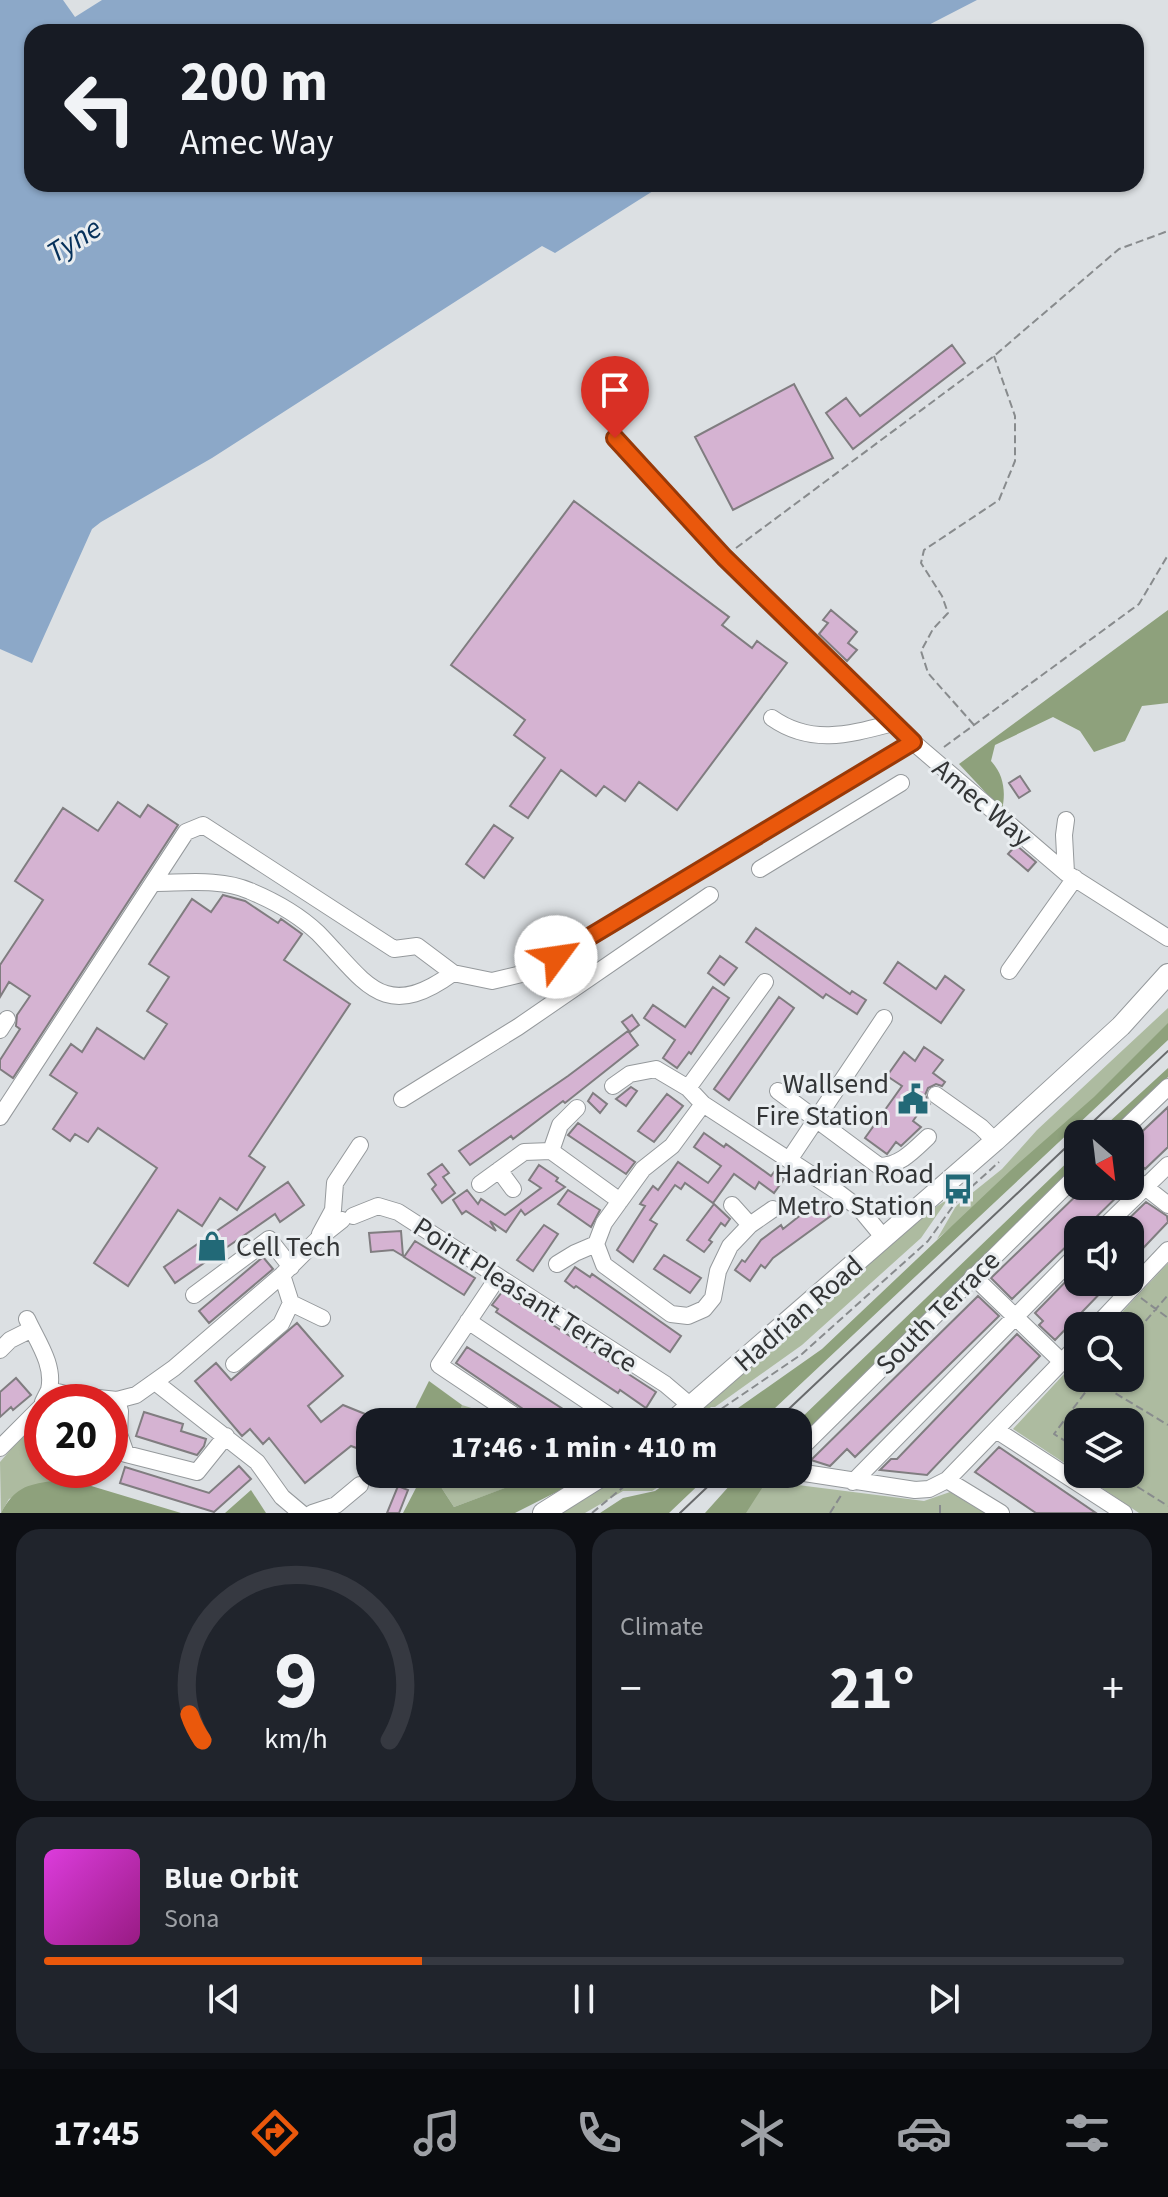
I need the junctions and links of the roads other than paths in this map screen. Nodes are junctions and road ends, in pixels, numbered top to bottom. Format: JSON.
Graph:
{"nodes":[{"id":1,"x":615,"y":438,"type":"dead end"},
{"id":2,"x":772,"y":718,"type":"dead end"},
{"id":3,"x":893,"y":723,"type":"junction"},
{"id":4,"x":913,"y":742,"type":"junction"},
{"id":5,"x":846,"y":782,"type":"junction"},
{"id":6,"x":901,"y":783,"type":"dead end"},
{"id":7,"x":862,"y":807,"type":"junction"},
{"id":8,"x":786,"y":818,"type":"junction"},
{"id":9,"x":1066,"y":820,"type":"dead end"},
{"id":10,"x":802,"y":843,"type":"junction"},
{"id":11,"x":760,"y":869,"type":"dead end"},
{"id":12,"x":1071,"y":875,"type":"junction"},
{"id":13,"x":153,"y":883,"type":"junction"},
{"id":14,"x":710,"y":895,"type":"dead end"},
{"id":15,"x":648,"y":901,"type":"junction"},
{"id":16,"x":666,"y":926,"type":"junction"},
{"id":17,"x":1168,"y":938,"type":"edge"},
{"id":18,"x":1009,"y":971,"type":"dead end"},
{"id":19,"x":453,"y":973,"type":"junction"},
{"id":20,"x":1168,"y":974,"type":"edge"},
{"id":21,"x":765,"y":982,"type":"dead end"},
{"id":22,"x":884,"y":1018,"type":"dead end"},
{"id":23,"x":613,"y":1086,"type":"dead end"},
{"id":24,"x":1168,"y":1087,"type":"edge"},
{"id":25,"x":688,"y":1088,"type":"junction"},
{"id":26,"x":778,"y":1091,"type":"dead end"},
{"id":27,"x":936,"y":1095,"type":"dead end"},
{"id":28,"x":402,"y":1099,"type":"dead end"},
{"id":29,"x":703,"y":1104,"type":"junction"},
{"id":30,"x":577,"y":1108,"type":"dead end"},
{"id":31,"x":0,"y":1117,"type":"edge"},
{"id":32,"x":816,"y":1118,"type":"junction"},
{"id":33,"x":1134,"y":1120,"type":"edge"},
{"id":34,"x":928,"y":1137,"type":"dead end"},
{"id":35,"x":360,"y":1145,"type":"dead end"},
{"id":36,"x":1000,"y":1148,"type":"junction"},
{"id":37,"x":551,"y":1151,"type":"junction"},
{"id":38,"x":789,"y":1160,"type":"junction"},
{"id":39,"x":1168,"y":1165,"type":"edge"},
{"id":40,"x":499,"y":1170,"type":"junction"},
{"id":41,"x":480,"y":1184,"type":"dead end"},
{"id":42,"x":1144,"y":1187,"type":"joint"},
{"id":43,"x":1064,"y":1188,"type":"edge"},
{"id":44,"x":513,"y":1189,"type":"dead end"},
{"id":45,"x":1131,"y":1200,"type":"edge"},
{"id":46,"x":620,"y":1201,"type":"junction"},
{"id":47,"x":732,"y":1205,"type":"dead end"},
{"id":48,"x":1168,"y":1205,"type":"edge"},
{"id":49,"x":773,"y":1209,"type":"dead end"},
{"id":50,"x":1115,"y":1216,"type":"edge"},
{"id":51,"x":750,"y":1225,"type":"junction"},
{"id":52,"x":884,"y":1238,"type":"junction"},
{"id":53,"x":318,"y":1239,"type":"junction"},
{"id":54,"x":596,"y":1244,"type":"junction"},
{"id":55,"x":1168,"y":1250,"type":"edge"},
{"id":56,"x":557,"y":1264,"type":"dead end"},
{"id":57,"x":1064,"y":1267,"type":"edge"},
{"id":58,"x":286,"y":1271,"type":"junction"},
{"id":59,"x":973,"y":1276,"type":"junction"},
{"id":60,"x":498,"y":1277,"type":"junction"},
{"id":61,"x":194,"y":1295,"type":"dead end"},
{"id":62,"x":291,"y":1303,"type":"junction"},
{"id":63,"x":1109,"y":1312,"type":"edge"},
{"id":64,"x":1015,"y":1316,"type":"junction"},
{"id":65,"x":322,"y":1318,"type":"dead end"},
{"id":66,"x":468,"y":1321,"type":"junction"},
{"id":67,"x":0,"y":1350,"type":"edge"},
{"id":68,"x":1062,"y":1362,"type":"joint"},
{"id":69,"x":234,"y":1364,"type":"dead end"},
{"id":70,"x":155,"y":1382,"type":"junction"},
{"id":71,"x":50,"y":1384,"type":"edge"},
{"id":72,"x":128,"y":1397,"type":"edge"},
{"id":73,"x":503,"y":1408,"type":"edge"},
{"id":74,"x":598,"y":1408,"type":"edge"},
{"id":75,"x":690,"y":1408,"type":"edge"},
{"id":76,"x":702,"y":1408,"type":"edge"},
{"id":77,"x":24,"y":1422,"type":"edge"},
{"id":78,"x":996,"y":1430,"type":"junction"},
{"id":79,"x":226,"y":1436,"type":"junction"},
{"id":80,"x":812,"y":1437,"type":"edge"},
{"id":81,"x":0,"y":1448,"type":"edge"},
{"id":82,"x":128,"y":1455,"type":"edge"},
{"id":83,"x":812,"y":1475,"type":"edge"},
{"id":84,"x":947,"y":1480,"type":"junction"},
{"id":85,"x":849,"y":1482,"type":"junction"},
{"id":86,"x":356,"y":1488,"type":"edge"},
{"id":87,"x":583,"y":1488,"type":"edge"},
{"id":88,"x":301,"y":1513,"type":"edge"},
{"id":89,"x":312,"y":1513,"type":"edge"},
{"id":90,"x":543,"y":1513,"type":"edge"},
{"id":91,"x":1001,"y":1513,"type":"edge"},
{"id":92,"x":1124,"y":1513,"type":"edge"}],
"edges":[{"from":1,"to":3,"type":"street","name":"Amec Way"},
{"from":2,"to":3,"type":"street"},
{"from":3,"to":4,"type":"street","name":"Amec Way"},
{"from":4,"to":5,"type":"street"},
{"from":4,"to":12,"type":"street","name":"Amec Way"},
{"from":5,"to":7,"type":"street"},
{"from":5,"to":8,"type":"street"},
{"from":6,"to":7,"type":"street"},
{"from":7,"to":10,"type":"street"},
{"from":8,"to":10,"type":"street"},
{"from":8,"to":15,"type":"street"},
{"from":9,"to":12,"type":"street"},
{"from":10,"to":11,"type":"street"},
{"from":12,"to":17,"type":"street","name":"Amec Way"},
{"from":12,"to":18,"type":"street"},
{"from":13,"to":19,"type":"street"},
{"from":13,"to":19,"type":"street"},
{"from":13,"to":31,"type":"street"},
{"from":14,"to":16,"type":"street"},
{"from":15,"to":16,"type":"street"},
{"from":15,"to":19,"type":"street"},
{"from":16,"to":28,"type":"street"},
{"from":20,"to":36,"type":"main road","name":"Hadrian Road"},
{"from":21,"to":25,"type":"street"},
{"from":22,"to":32,"type":"street"},
{"from":23,"to":25,"type":"street"},
{"from":24,"to":33,"type":"street"},
{"from":25,"to":29,"type":"street"},
{"from":26,"to":32,"type":"street"},
{"from":27,"to":36,"type":"street"},
{"from":29,"to":38,"type":"street"},
{"from":29,"to":46,"type":"street"},
{"from":30,"to":37,"type":"street"},
{"from":32,"to":34,"type":"street"},
{"from":32,"to":38,"type":"street"},
{"from":35,"to":53,"type":"street"},
{"from":36,"to":52,"type":"main road","name":"Hadrian Road"},
{"from":37,"to":40,"type":"street"},
{"from":37,"to":46,"type":"street"},
{"from":38,"to":52,"type":"street"},
{"from":39,"to":42,"type":"street"},
{"from":40,"to":41,"type":"street"},
{"from":40,"to":44,"type":"street"},
{"from":42,"to":48,"type":"street"},
{"from":43,"to":59,"type":"street","name":"South Terrace"},
{"from":45,"to":50,"type":"street"},
{"from":46,"to":54,"type":"street"},
{"from":47,"to":51,"type":"street"},
{"from":49,"to":51,"type":"street"},
{"from":51,"to":54,"type":"street"},
{"from":52,"to":76,"type":"main road","name":"Hadrian Road"},
{"from":53,"to":58,"type":"street"},
{"from":53,"to":60,"type":"street","name":"Point Pleasant Terrace"},
{"from":54,"to":56,"type":"street"},
{"from":55,"to":63,"type":"street"},
{"from":57,"to":64,"type":"street"},
{"from":58,"to":61,"type":"street"},
{"from":58,"to":62,"type":"street"},
{"from":58,"to":70,"type":"street"},
{"from":59,"to":64,"type":"street"},
{"from":59,"to":80,"type":"street","name":"South Terrace"},
{"from":60,"to":66,"type":"street"},
{"from":60,"to":75,"type":"street","name":"Point Pleasant Terrace"},
{"from":62,"to":65,"type":"street"},
{"from":62,"to":69,"type":"street"},
{"from":64,"to":68,"type":"street"},
{"from":64,"to":85,"type":"street"},
{"from":66,"to":73,"type":"street"},
{"from":66,"to":74,"type":"street"},
{"from":67,"to":71,"type":"street"},
{"from":68,"to":78,"type":"street"},
{"from":70,"to":72,"type":"street"},
{"from":70,"to":79,"type":"street"},
{"from":77,"to":81,"type":"street"},
{"from":78,"to":84,"type":"street"},
{"from":78,"to":92,"type":"street"},
{"from":79,"to":82,"type":"street"},
{"from":79,"to":88,"type":"street"},
{"from":83,"to":85,"type":"street"},
{"from":84,"to":85,"type":"street"},
{"from":84,"to":91,"type":"street"},
{"from":86,"to":89,"type":"street"},
{"from":87,"to":90,"type":"main road"}]}
